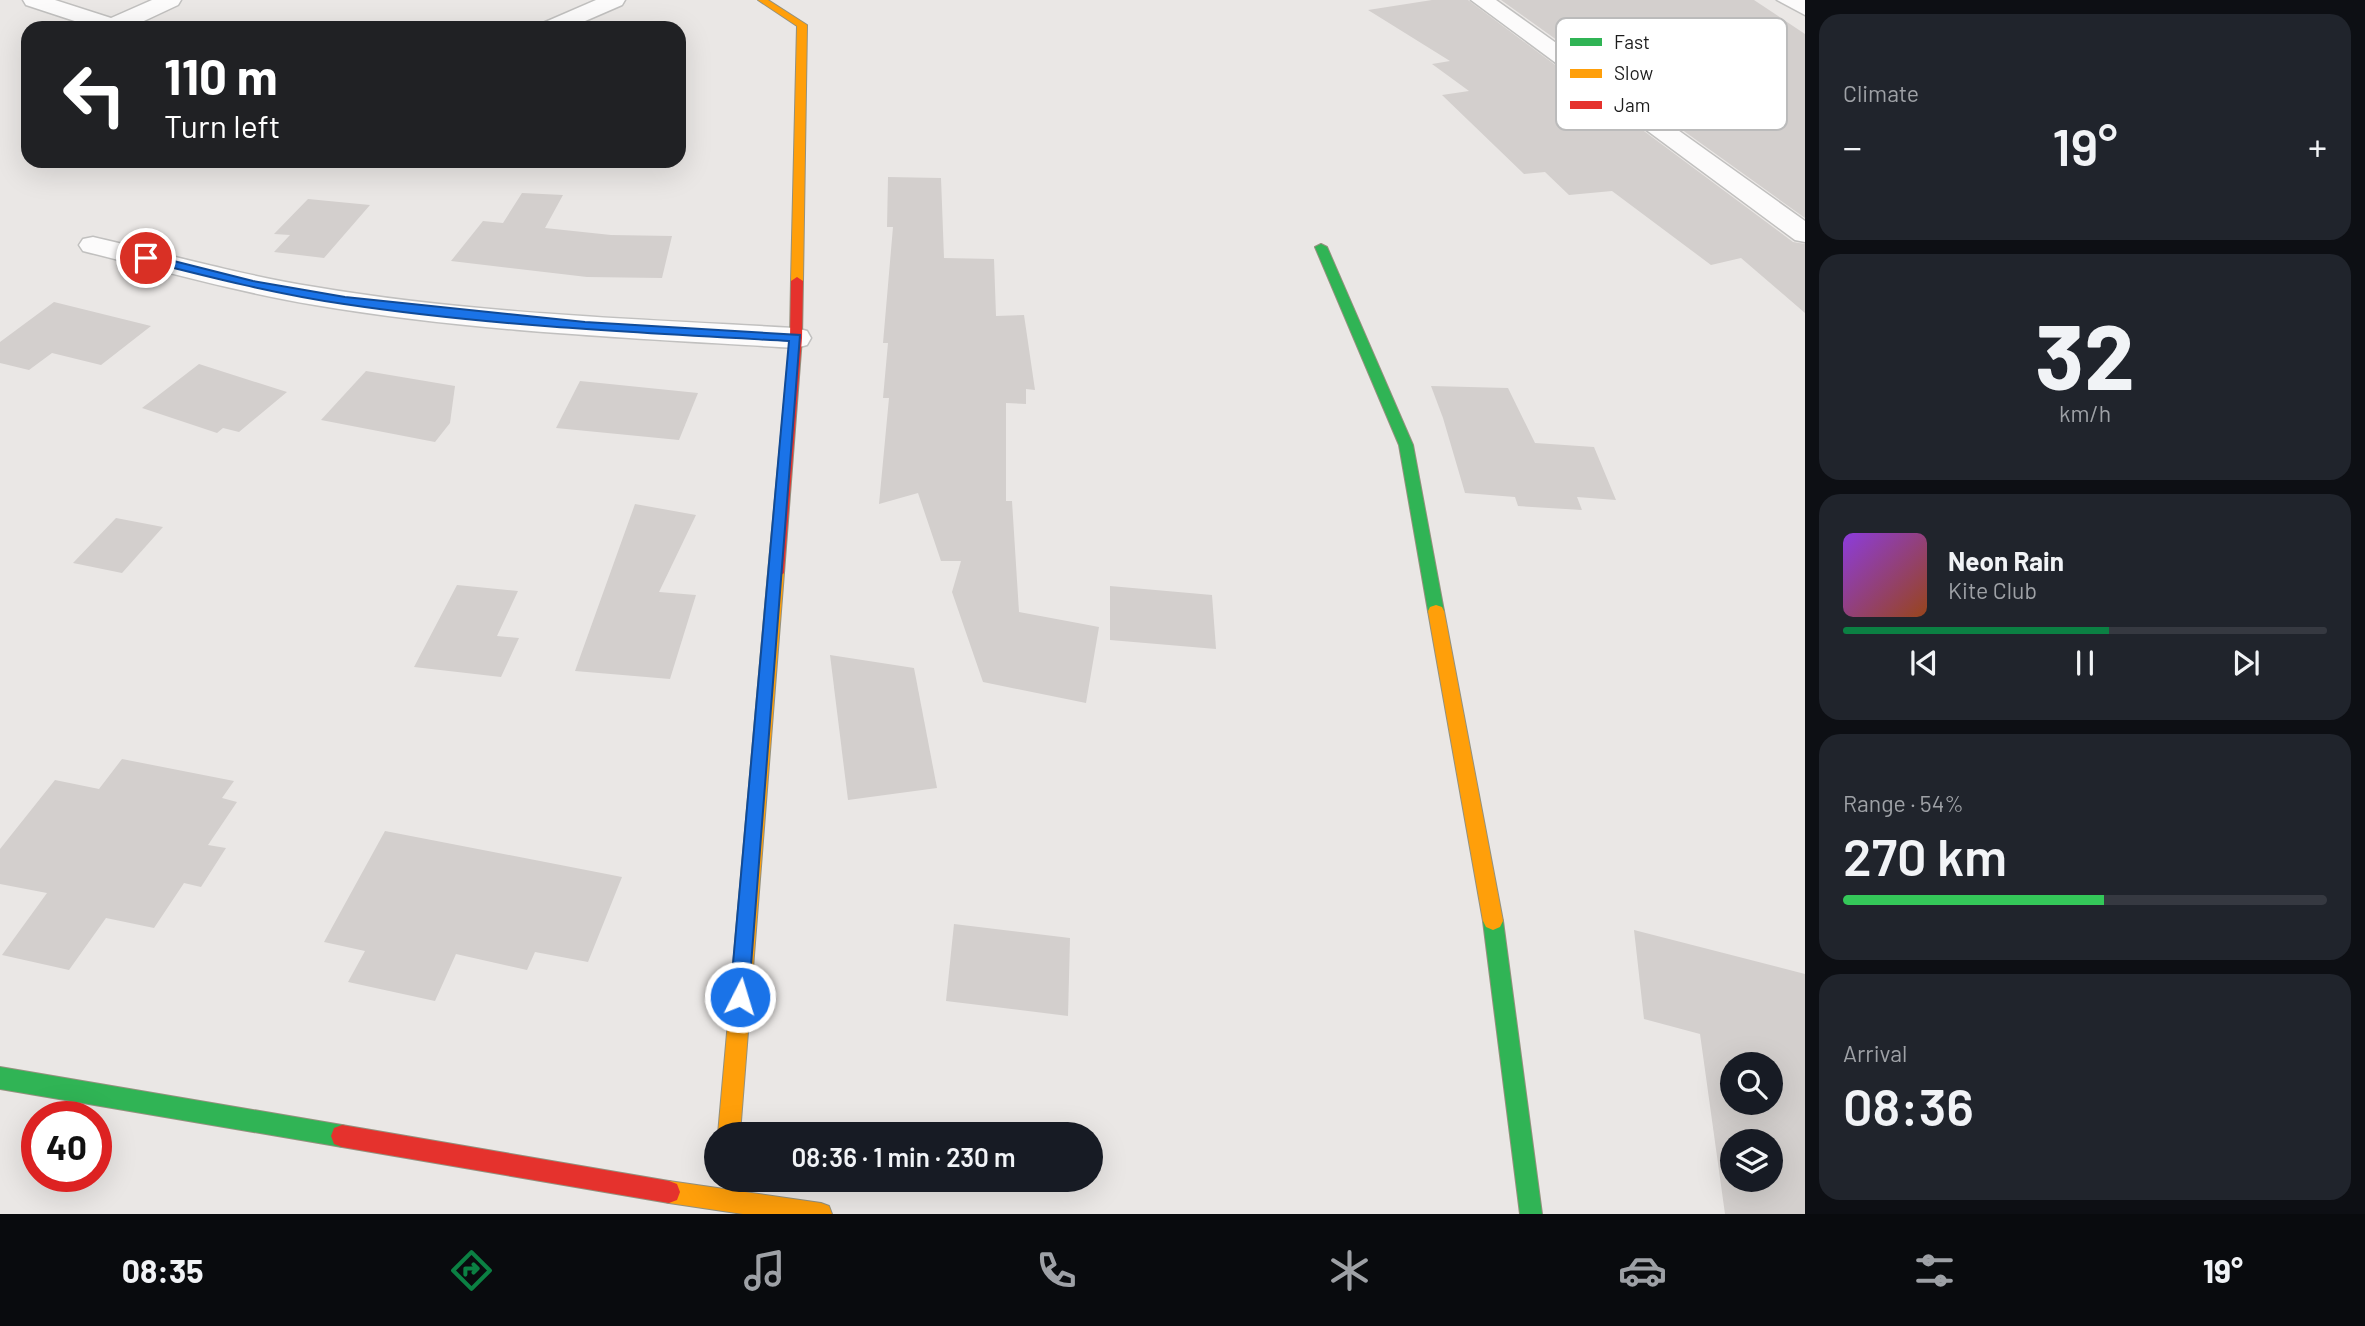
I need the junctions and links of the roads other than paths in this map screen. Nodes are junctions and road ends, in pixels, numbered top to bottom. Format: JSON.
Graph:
{"nodes":[{"id":1,"x":34,"y":0,"type":"edge"},
{"id":2,"x":170,"y":0,"type":"edge"},
{"id":3,"x":614,"y":0,"type":"edge"},
{"id":4,"x":762,"y":0,"type":"edge"},
{"id":5,"x":1482,"y":0,"type":"edge"},
{"id":6,"x":1788,"y":0,"type":"edge"},
{"id":7,"x":1805,"y":9,"type":"edge"},
{"id":8,"x":97,"y":21,"type":"edge"},
{"id":9,"x":127,"y":21,"type":"edge"},
{"id":10,"x":567,"y":21,"type":"edge"},
{"id":11,"x":1556,"y":54,"type":"edge"},
{"id":12,"x":1661,"y":130,"type":"edge"},
{"id":13,"x":1805,"y":234,"type":"edge"},
{"id":14,"x":93,"y":245,"type":"dead end"},
{"id":15,"x":1321,"y":247,"type":"dead end"},
{"id":16,"x":796,"y":338,"type":"junction"},
{"id":17,"x":0,"y":1078,"type":"edge"},
{"id":18,"x":730,"y":1122,"type":"edge"},
{"id":19,"x":704,"y":1187,"type":"edge"},
{"id":20,"x":732,"y":1192,"type":"edge"},
{"id":21,"x":821,"y":1214,"type":"edge"},
{"id":22,"x":1531,"y":1214,"type":"edge"}],
"edges":[{"from":1,"to":8,"type":"street"},
{"from":2,"to":9,"type":"street"},
{"from":3,"to":10,"type":"street"},
{"from":4,"to":16,"type":"street"},
{"from":5,"to":11,"type":"street"},
{"from":6,"to":7,"type":"street"},
{"from":12,"to":13,"type":"street"},
{"from":14,"to":16,"type":"street"},
{"from":15,"to":22,"type":"street"},
{"from":16,"to":18,"type":"street"},
{"from":17,"to":19,"type":"street"},
{"from":20,"to":21,"type":"street"}]}
